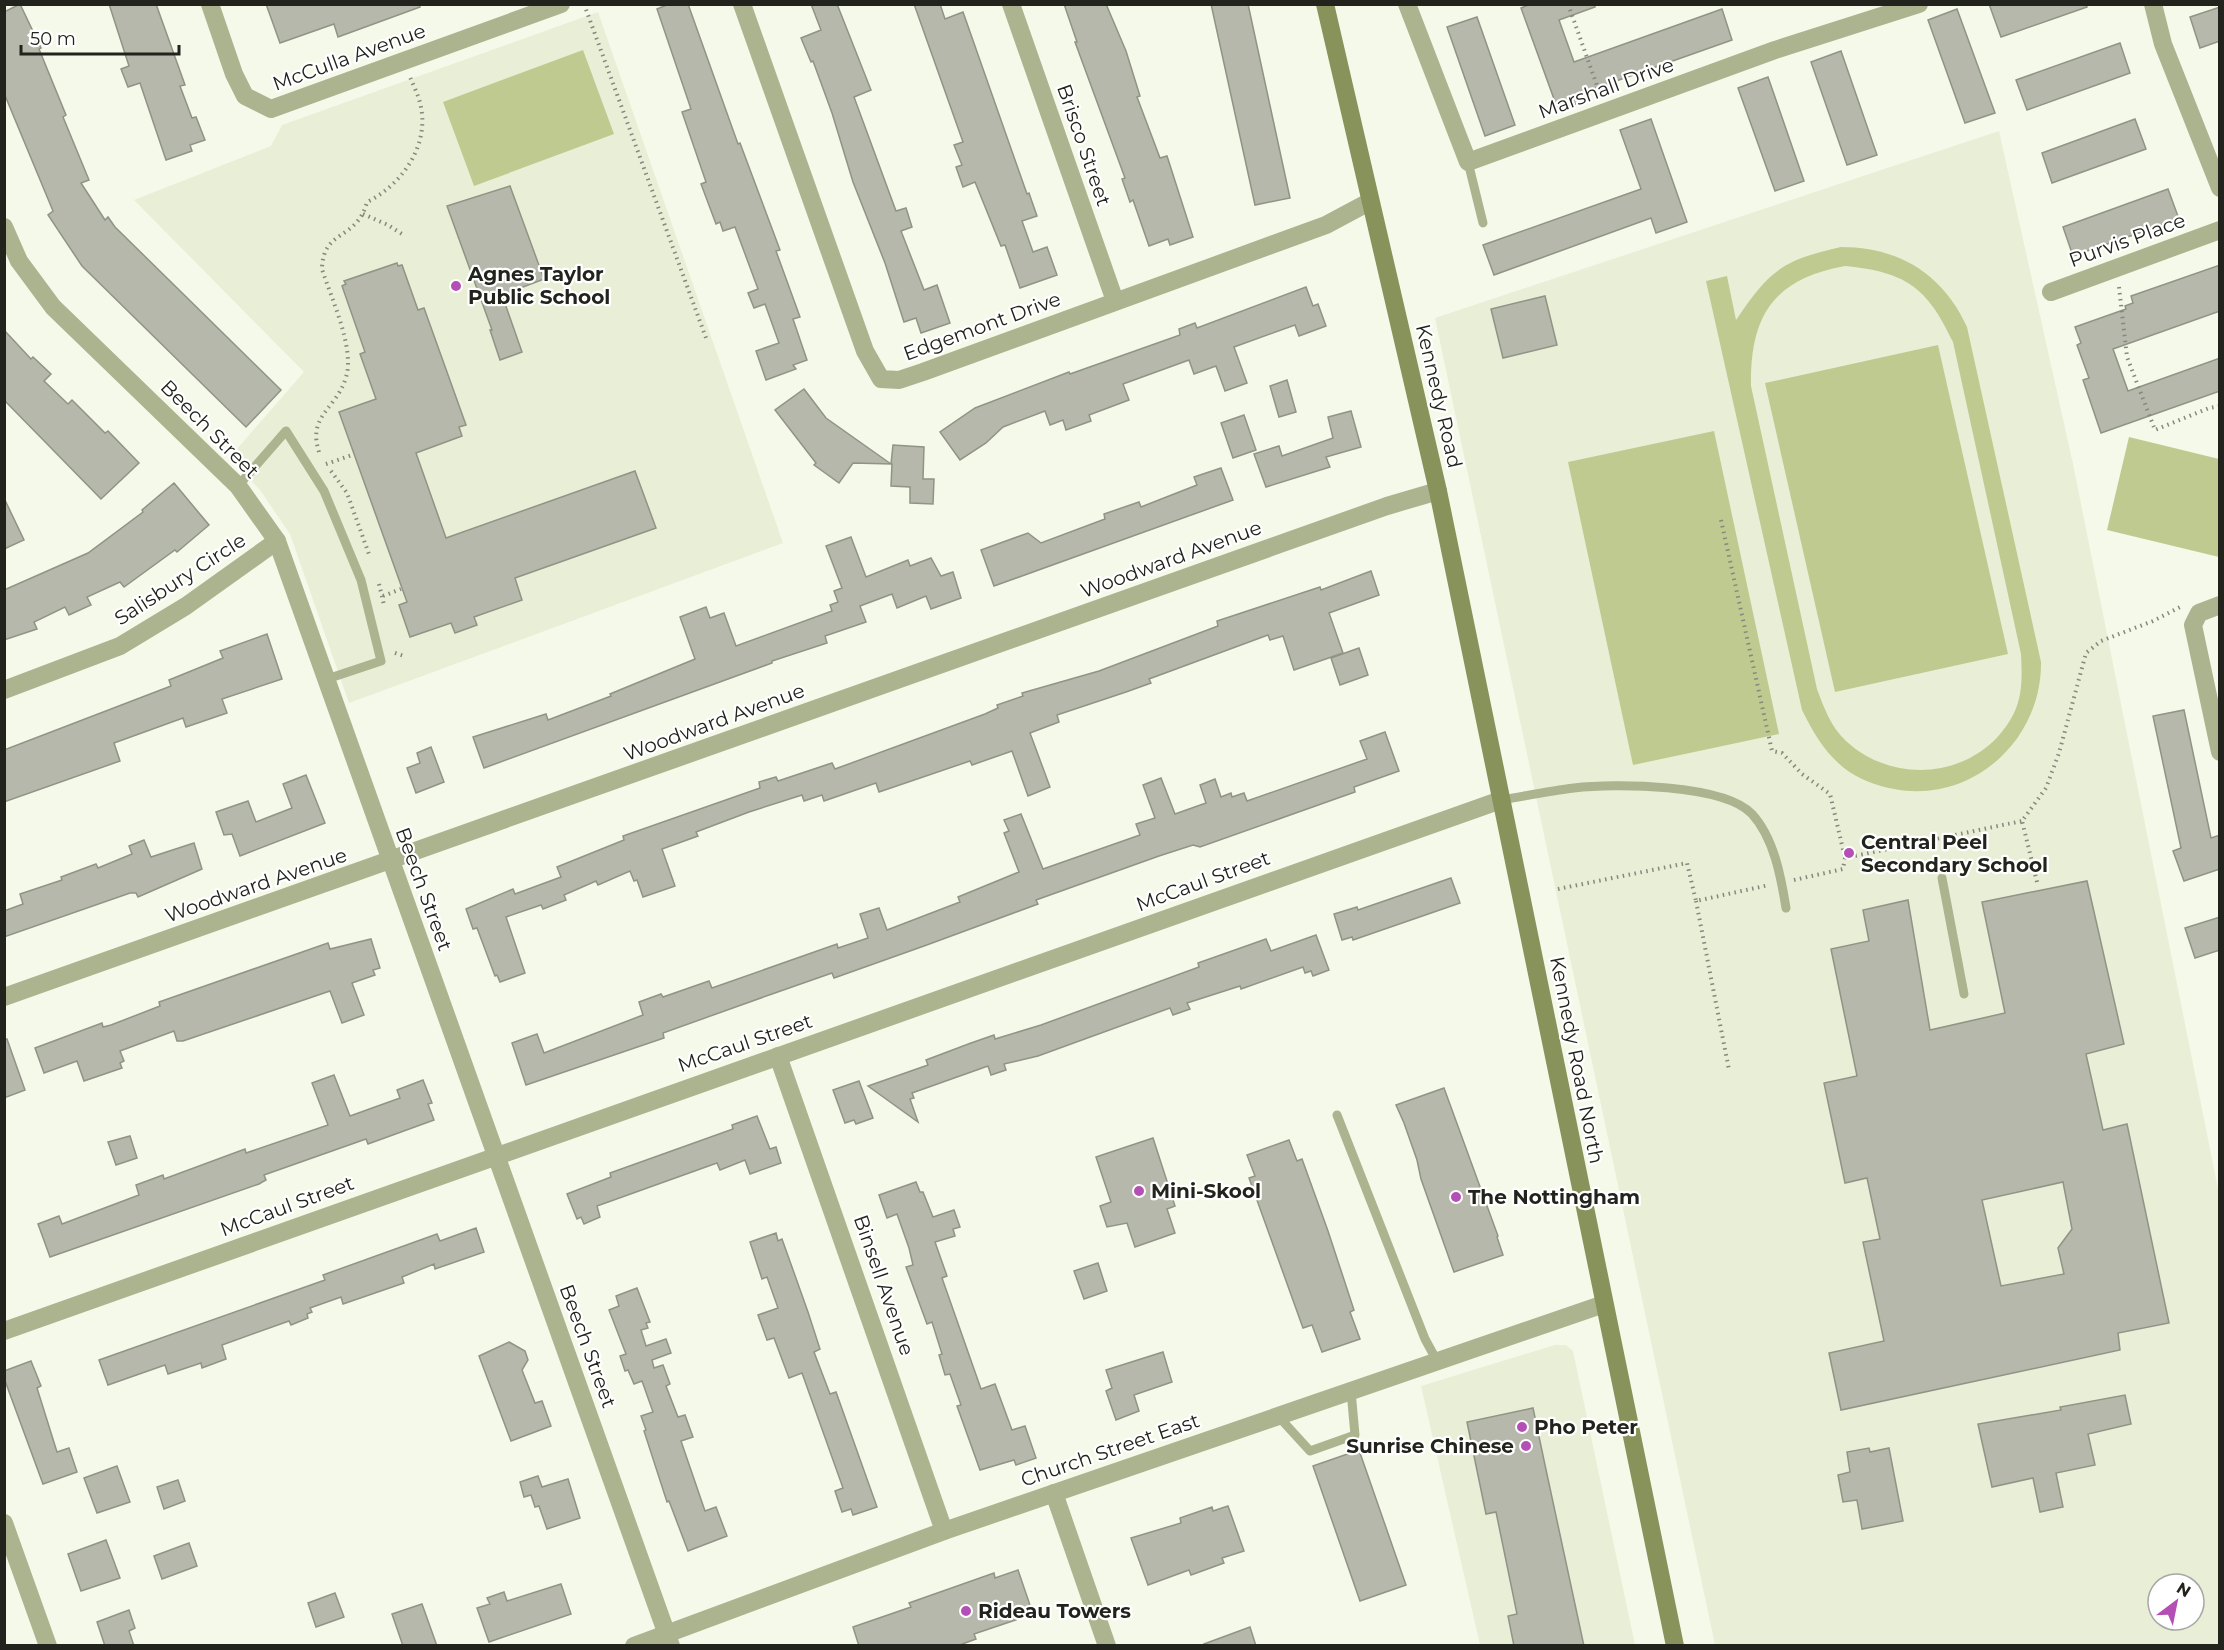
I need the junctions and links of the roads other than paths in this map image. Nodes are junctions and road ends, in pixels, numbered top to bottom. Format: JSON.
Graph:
{"nodes":[{"id":1,"x":210,"y":4,"type":"edge"},
{"id":2,"x":561,"y":4,"type":"edge"},
{"id":3,"x":742,"y":4,"type":"edge"},
{"id":4,"x":1011,"y":4,"type":"edge"},
{"id":5,"x":1325,"y":4,"type":"edge"},
{"id":6,"x":1407,"y":4,"type":"edge"},
{"id":7,"x":1919,"y":4,"type":"edge"},
{"id":8,"x":2153,"y":4,"type":"edge"},
{"id":9,"x":1468,"y":162,"type":"junction"},
{"id":10,"x":2220,"y":188,"type":"edge"},
{"id":11,"x":1369,"y":202,"type":"junction"},
{"id":12,"x":1483,"y":223,"type":"dead end"},
{"id":13,"x":4,"y":227,"type":"edge"},
{"id":14,"x":2220,"y":230,"type":"edge"},
{"id":15,"x":2051,"y":292,"type":"dead end"},
{"id":16,"x":1115,"y":301,"type":"junction"},
{"id":17,"x":238,"y":486,"type":"junction"},
{"id":18,"x":1438,"y":491,"type":"junction"},
{"id":19,"x":277,"y":541,"type":"junction"},
{"id":20,"x":2220,"y":605,"type":"edge"},
{"id":21,"x":327,"y":679,"type":"junction"},
{"id":22,"x":4,"y":690,"type":"edge"},
{"id":23,"x":2220,"y":752,"type":"edge"},
{"id":24,"x":1501,"y":800,"type":"junction"},
{"id":25,"x":390,"y":862,"type":"junction"},
{"id":26,"x":1942,"y":878,"type":"dead end"},
{"id":27,"x":1786,"y":908,"type":"dead end"},
{"id":28,"x":1964,"y":994,"type":"dead end"},
{"id":29,"x":4,"y":997,"type":"edge"},
{"id":30,"x":778,"y":1056,"type":"junction"},
{"id":31,"x":1337,"y":1116,"type":"dead end"},
{"id":32,"x":496,"y":1155,"type":"junction"},
{"id":33,"x":1604,"y":1304,"type":"junction"},
{"id":34,"x":4,"y":1331,"type":"edge"},
{"id":35,"x":1437,"y":1361,"type":"junction"},
{"id":36,"x":1352,"y":1391,"type":"junction"},
{"id":37,"x":1278,"y":1416,"type":"junction"},
{"id":38,"x":1054,"y":1493,"type":"junction"},
{"id":39,"x":4,"y":1523,"type":"edge"},
{"id":40,"x":944,"y":1531,"type":"junction"},
{"id":41,"x":669,"y":1640,"type":"edge"},
{"id":42,"x":48,"y":1646,"type":"edge"},
{"id":43,"x":634,"y":1646,"type":"edge"},
{"id":44,"x":1107,"y":1646,"type":"edge"},
{"id":45,"x":1675,"y":1646,"type":"edge"}],
"edges":[{"from":1,"to":2,"type":"street","name":"McCulla Avenue"},
{"from":3,"to":16,"type":"street","name":"Edgemont Drive"},
{"from":4,"to":16,"type":"street","name":"Brisco Street"},
{"from":5,"to":11,"type":"main road","name":"Kennedy Road"},
{"from":6,"to":9,"type":"street"},
{"from":7,"to":9,"type":"street","name":"Marshall Drive"},
{"from":8,"to":10,"type":"street"},
{"from":9,"to":12,"type":"lane"},
{"from":11,"to":16,"type":"street","name":"Edgemont Drive"},
{"from":11,"to":18,"type":"main road","name":"Kennedy Road"},
{"from":13,"to":17,"type":"street","name":"Beech Street"},
{"from":14,"to":15,"type":"street","name":"Purvis Place"},
{"from":17,"to":19,"type":"street","name":"Beech Street"},
{"from":17,"to":21,"type":"lane"},
{"from":18,"to":24,"type":"main road","name":"Kennedy Road"},
{"from":18,"to":25,"type":"street","name":"Woodward Avenue"},
{"from":19,"to":21,"type":"street","name":"Beech Street"},
{"from":19,"to":22,"type":"street","name":"Salisbury Circle"},
{"from":20,"to":23,"type":"street"},
{"from":21,"to":25,"type":"street","name":"Beech Street"},
{"from":24,"to":27,"type":"lane"},
{"from":24,"to":30,"type":"street","name":"McCaul Street"},
{"from":24,"to":33,"type":"main road","name":"Kennedy Road North"},
{"from":25,"to":29,"type":"street","name":"Woodward Avenue"},
{"from":25,"to":32,"type":"street","name":"Beech Street"},
{"from":26,"to":28,"type":"lane"},
{"from":30,"to":32,"type":"street","name":"McCaul Street"},
{"from":30,"to":40,"type":"street","name":"Binsell Avenue"},
{"from":31,"to":35,"type":"lane"},
{"from":32,"to":34,"type":"street","name":"McCaul Street"},
{"from":32,"to":41,"type":"street","name":"Beech Street"},
{"from":33,"to":35,"type":"street","name":"Church Street East"},
{"from":33,"to":45,"type":"main road","name":"Kennedy Road North"},
{"from":35,"to":36,"type":"street","name":"Church Street East"},
{"from":36,"to":37,"type":"street","name":"Church Street East"},
{"from":36,"to":37,"type":"lane"},
{"from":37,"to":38,"type":"street","name":"Church Street East"},
{"from":38,"to":40,"type":"street","name":"Church Street East"},
{"from":38,"to":44,"type":"street"},
{"from":39,"to":42,"type":"street"},
{"from":40,"to":41,"type":"street","name":"Church Street East"},
{"from":41,"to":43,"type":"street","name":"Church Street East"}]}
